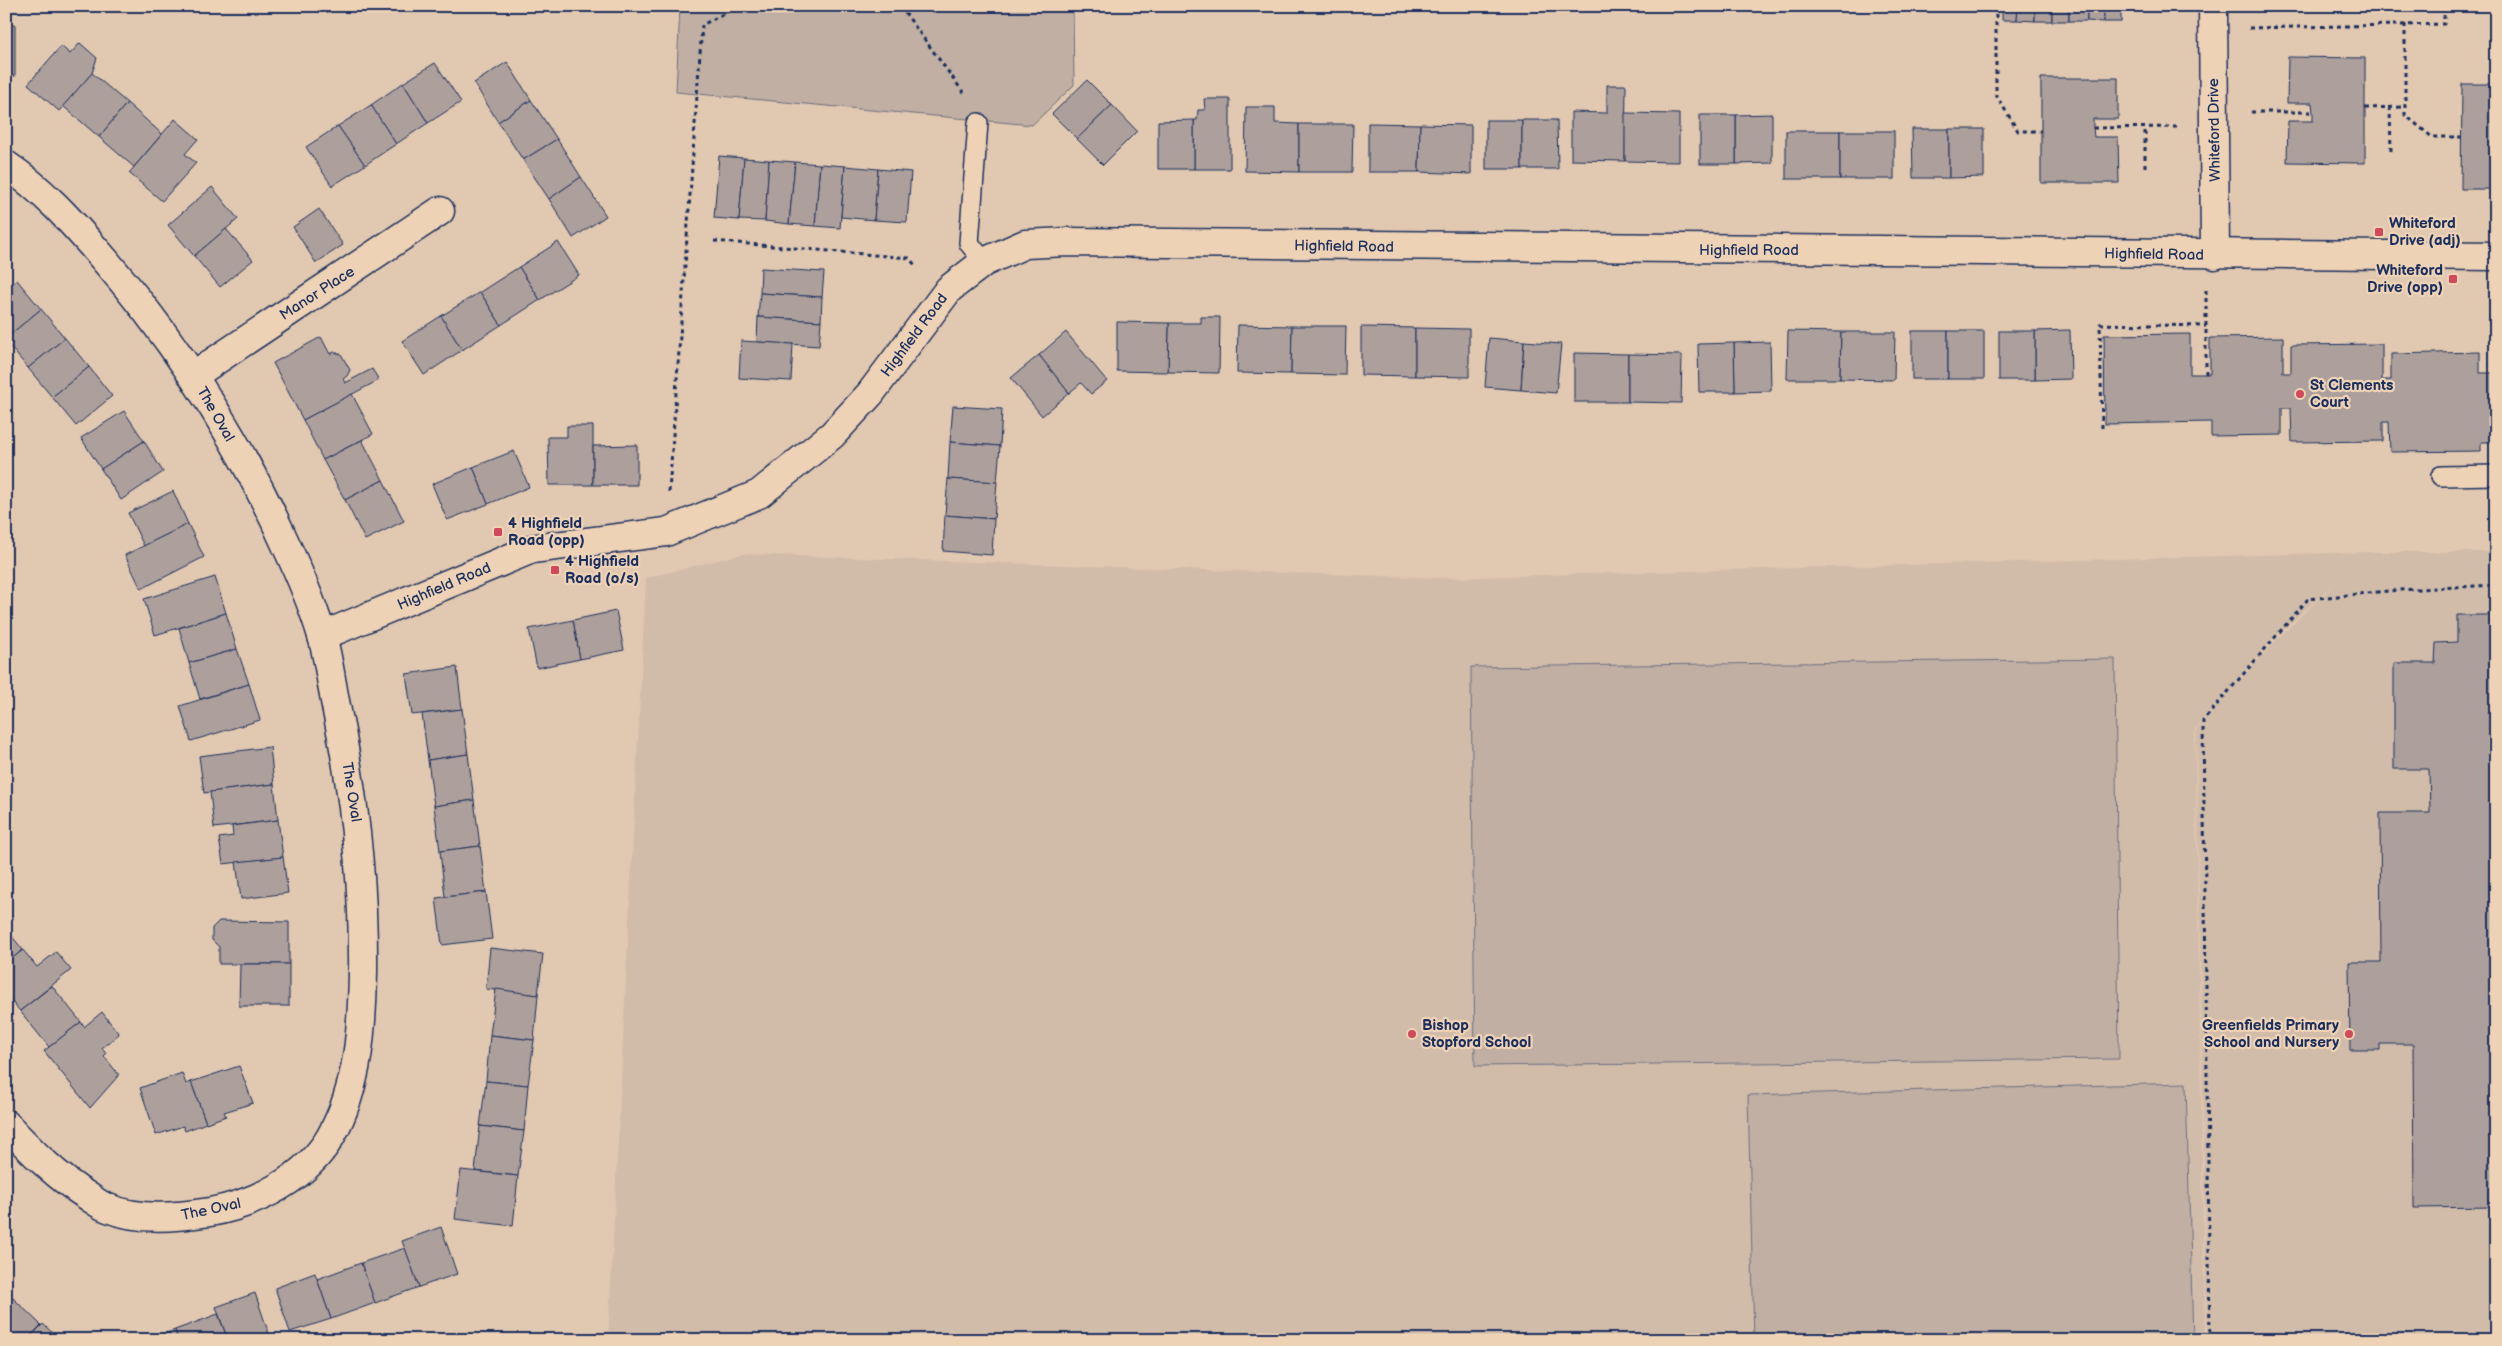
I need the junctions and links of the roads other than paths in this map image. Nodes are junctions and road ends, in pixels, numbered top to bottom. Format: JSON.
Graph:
{"nodes":[{"id":1,"x":2213,"y":6,"type":"edge"},
{"id":2,"x":978,"y":124,"type":"road end"},
{"id":3,"x":6,"y":165,"type":"edge"},
{"id":4,"x":440,"y":211,"type":"dead end"},
{"id":5,"x":2215,"y":255,"type":"junction"},
{"id":6,"x":2496,"y":256,"type":"edge"},
{"id":7,"x":984,"y":262,"type":"junction"},
{"id":8,"x":194,"y":375,"type":"junction"},
{"id":9,"x":2496,"y":475,"type":"edge"},
{"id":10,"x":2441,"y":476,"type":"dead end"},
{"id":11,"x":322,"y":636,"type":"junction"},
{"id":12,"x":6,"y":1124,"type":"edge"}],
"edges":[{"from":1,"to":5,"type":"street","name":"Whiteford Drive"},
{"from":2,"to":7,"type":"lane"},
{"from":3,"to":8,"type":"street","name":"The Oval"},
{"from":4,"to":8,"type":"street","name":"Manor Place"},
{"from":5,"to":6,"type":"street","name":"Highfield Road"},
{"from":5,"to":7,"type":"street","name":"Highfield Road"},
{"from":7,"to":11,"type":"street","name":"Highfield Road"},
{"from":8,"to":11,"type":"street","name":"The Oval"},
{"from":9,"to":10,"type":"lane"},
{"from":11,"to":12,"type":"street","name":"The Oval"}]}
